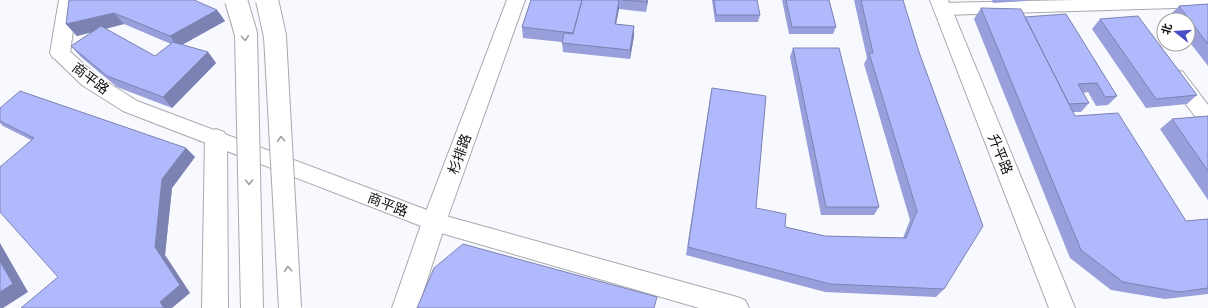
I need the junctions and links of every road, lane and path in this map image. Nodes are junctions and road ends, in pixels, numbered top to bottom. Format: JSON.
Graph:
{"nodes":[{"id":1,"x":68,"y":0,"type":"edge"},
{"id":2,"x":236,"y":0,"type":"edge"},
{"id":3,"x":266,"y":0,"type":"edge"},
{"id":4,"x":516,"y":0,"type":"edge"},
{"id":5,"x":1208,"y":1,"type":"edge"},
{"id":6,"x":1118,"y":2,"type":"edge"},
{"id":7,"x":941,"y":5,"type":"edge"},
{"id":8,"x":1133,"y":23,"type":"edge"},
{"id":9,"x":60,"y":53,"type":"joint"},
{"id":10,"x":1166,"y":65,"type":"edge"},
{"id":11,"x":1208,"y":119,"type":"edge"},
{"id":12,"x":216,"y":138,"type":"junction"},
{"id":13,"x":434,"y":222,"type":"junction"},
{"id":14,"x":215,"y":308,"type":"edge"},
{"id":15,"x":252,"y":308,"type":"edge"},
{"id":16,"x":290,"y":308,"type":"edge"},
{"id":17,"x":405,"y":308,"type":"edge"},
{"id":18,"x":737,"y":308,"type":"edge"},
{"id":19,"x":1062,"y":308,"type":"edge"}],
"edges":[{"from":1,"to":9,"type":"main road"},
{"from":2,"to":15,"type":"main road","one_way":true,"bridge":true},
{"from":16,"to":3,"type":"main road","one_way":true,"bridge":true},
{"from":4,"to":13,"type":"main road","name":"杉排路"},
{"from":5,"to":6,"type":"street"},
{"from":6,"to":7,"type":"street"},
{"from":6,"to":8,"type":"street"},
{"from":7,"to":19,"type":"main road","name":"升平路"},
{"from":9,"to":12,"type":"street","name":"商平路"},
{"from":10,"to":11,"type":"street"},
{"from":12,"to":13,"type":"street","name":"商平路"},
{"from":12,"to":14,"type":"main road"},
{"from":13,"to":17,"type":"main road","name":"杉排路"},
{"from":13,"to":18,"type":"street","name":"商平路"}]}
